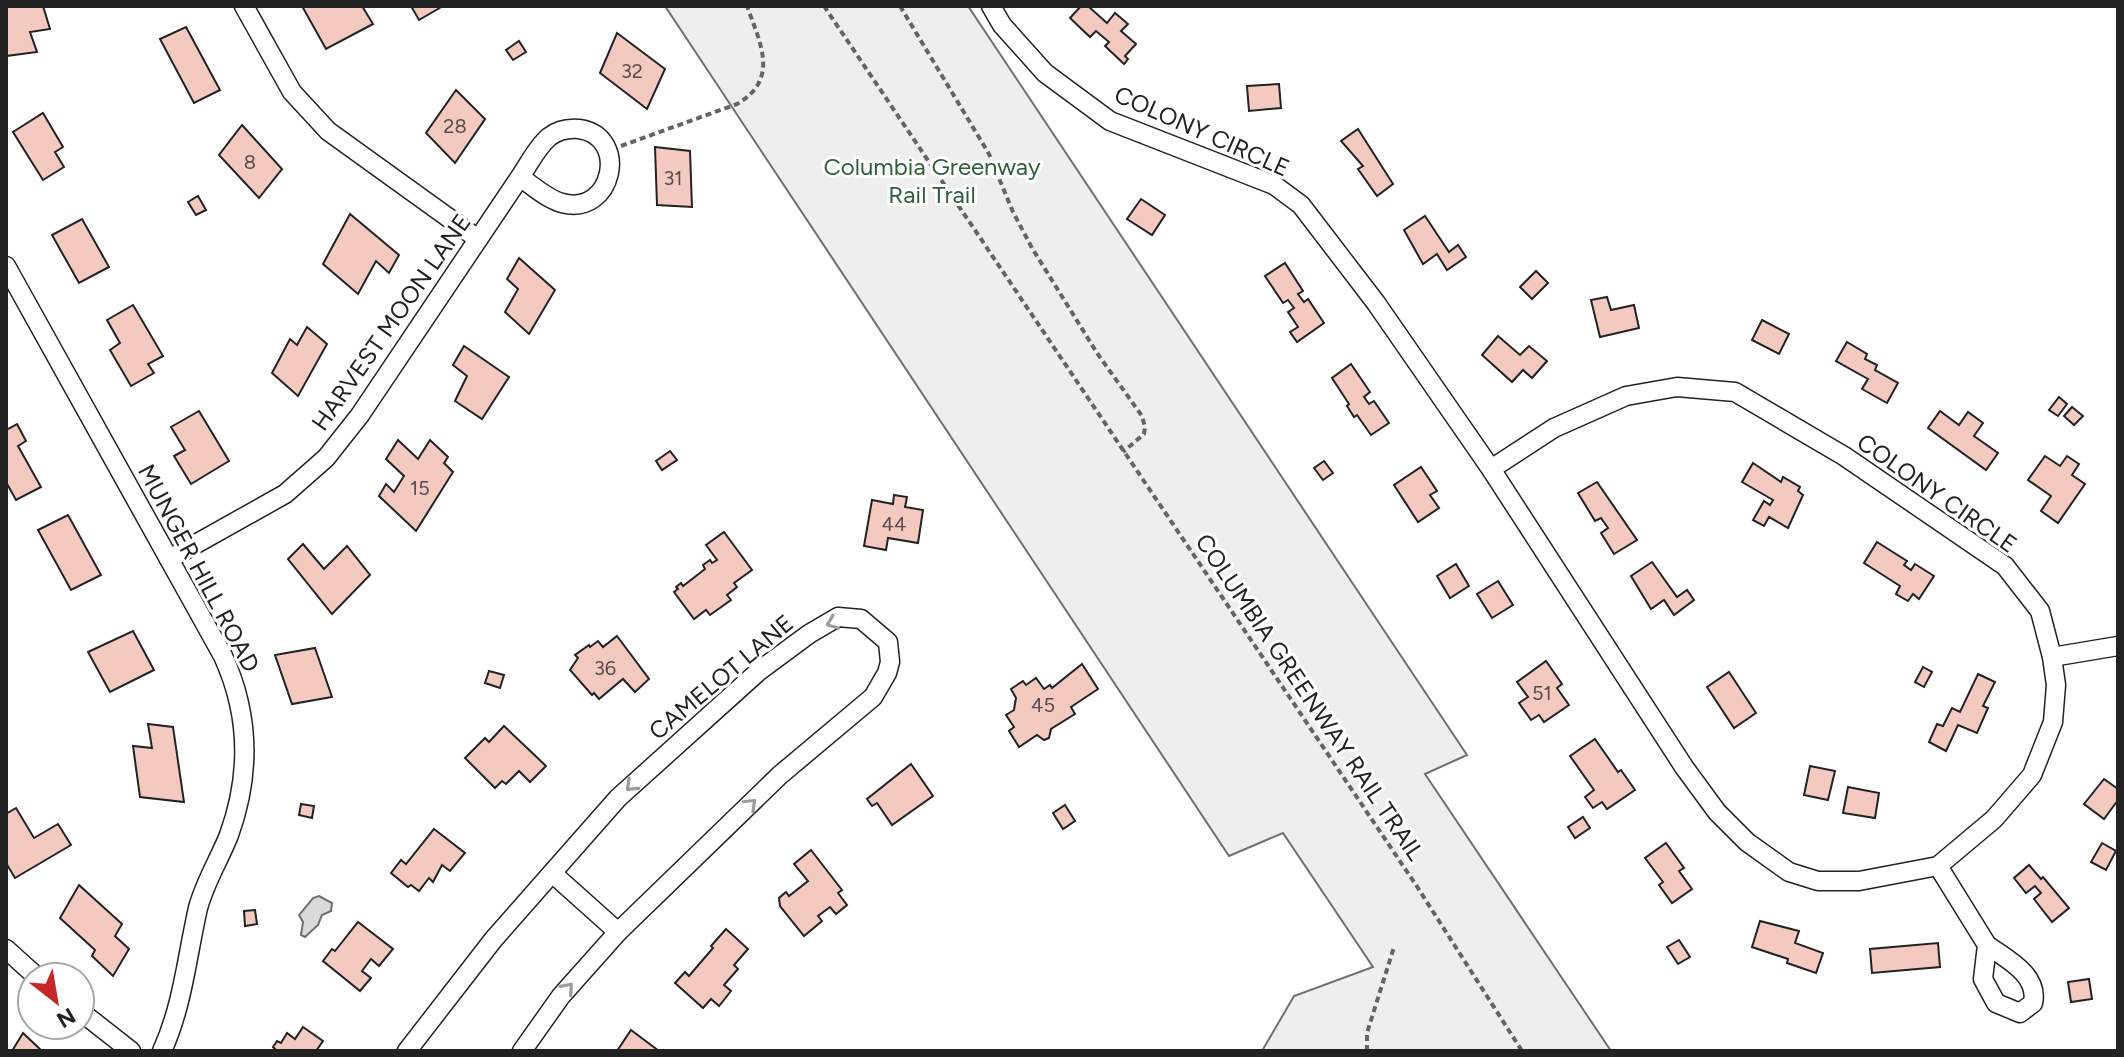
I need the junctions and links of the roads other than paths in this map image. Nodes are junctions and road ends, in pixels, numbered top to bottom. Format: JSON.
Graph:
{"nodes":[{"id":1,"x":244,"y":6,"type":"edge"},
{"id":2,"x":991,"y":6,"type":"edge"},
{"id":3,"x":520,"y":177,"type":"junction"},
{"id":4,"x":478,"y":239,"type":"junction"},
{"id":5,"x":6,"y":266,"type":"edge"},
{"id":6,"x":1491,"y":469,"type":"junction"},
{"id":7,"x":169,"y":559,"type":"junction"},
{"id":8,"x":2117,"y":644,"type":"edge"},
{"id":9,"x":2052,"y":657,"type":"junction"},
{"id":10,"x":1938,"y":866,"type":"junction"},
{"id":11,"x":552,"y":873,"type":"junction"},
{"id":12,"x":618,"y":932,"type":"junction"},
{"id":13,"x":1987,"y":945,"type":"dead end"},
{"id":14,"x":96,"y":1024,"type":"edge"},
{"id":15,"x":131,"y":1051,"type":"edge"},
{"id":16,"x":162,"y":1051,"type":"edge"},
{"id":17,"x":407,"y":1051,"type":"edge"},
{"id":18,"x":522,"y":1051,"type":"edge"}],
"edges":[{"from":1,"to":4,"type":"street"},
{"from":2,"to":6,"type":"street","name":"COLONY CIRCLE"},
{"from":3,"to":3,"type":"street","name":"HARVEST MOON LANE"},
{"from":3,"to":4,"type":"street","name":"HARVEST MOON LANE"},
{"from":4,"to":7,"type":"street","name":"HARVEST MOON LANE"},
{"from":5,"to":7,"type":"street","name":"MUNGER HILL ROAD"},
{"from":6,"to":9,"type":"street","name":"COLONY CIRCLE"},
{"from":6,"to":10,"type":"street","name":"COLONY CIRCLE"},
{"from":7,"to":16,"type":"street","name":"MUNGER HILL ROAD"},
{"from":8,"to":9,"type":"street"},
{"from":9,"to":10,"type":"street","name":"COLONY CIRCLE"},
{"from":10,"to":13,"type":"street"},
{"from":11,"to":12,"type":"street"},
{"from":12,"to":11,"type":"street","name":"CAMELOT LANE","one_way":true},
{"from":11,"to":17,"type":"street","name":"CAMELOT LANE"},
{"from":18,"to":12,"type":"street","name":"CAMELOT LANE","one_way":true},
{"from":14,"to":15,"type":"street"}]}
